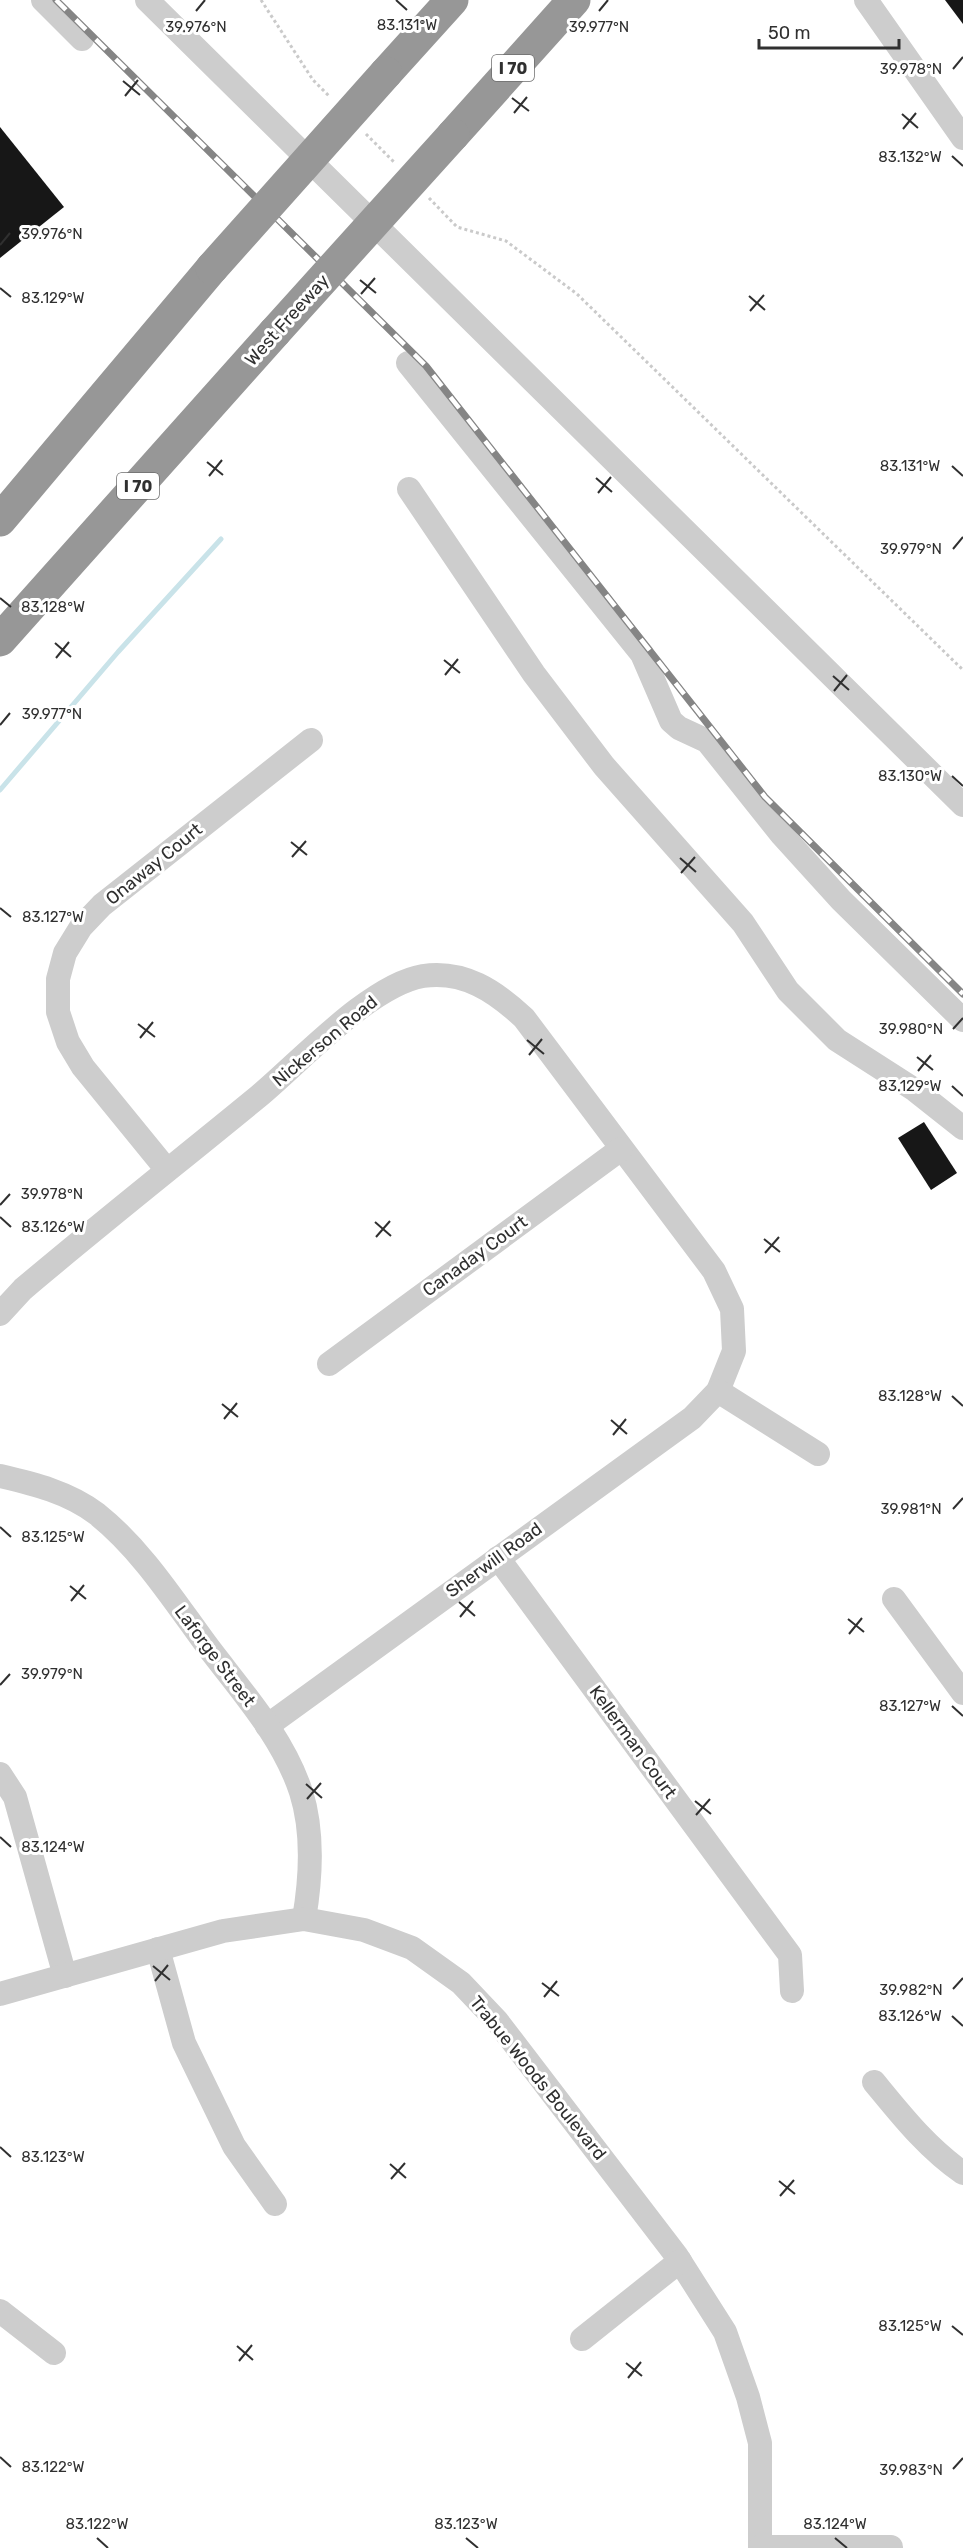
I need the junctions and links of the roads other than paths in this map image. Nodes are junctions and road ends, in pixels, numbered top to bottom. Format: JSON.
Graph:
{"nodes":[{"id":1,"x":43,"y":0,"type":"edge"},
{"id":2,"x":147,"y":0,"type":"edge"},
{"id":3,"x":452,"y":0,"type":"edge"},
{"id":4,"x":574,"y":0,"type":"edge"},
{"id":5,"x":866,"y":0,"type":"edge"},
{"id":6,"x":82,"y":39,"type":"dead end"},
{"id":7,"x":963,"y":138,"type":"edge"},
{"id":8,"x":212,"y":268,"type":"junction"},
{"id":9,"x":408,"y":363,"type":"dead end"},
{"id":10,"x":0,"y":486,"type":"edge"},
{"id":11,"x":409,"y":489,"type":"dead end"},
{"id":12,"x":0,"y":520,"type":"edge"},
{"id":13,"x":0,"y":640,"type":"edge"},
{"id":14,"x":311,"y":740,"type":"dead end"},
{"id":15,"x":963,"y":805,"type":"edge"},
{"id":16,"x":963,"y":1020,"type":"edge"},
{"id":17,"x":963,"y":1128,"type":"edge"},
{"id":18,"x":621,"y":1149,"type":"junction"},
{"id":19,"x":167,"y":1170,"type":"junction"},
{"id":20,"x":0,"y":1314,"type":"edge"},
{"id":21,"x":329,"y":1364,"type":"dead end"},
{"id":22,"x":718,"y":1391,"type":"junction"},
{"id":23,"x":818,"y":1454,"type":"dead end"},
{"id":24,"x":0,"y":1476,"type":"edge"},
{"id":25,"x":498,"y":1558,"type":"junction"},
{"id":26,"x":894,"y":1599,"type":"dead end"},
{"id":27,"x":963,"y":1693,"type":"edge"},
{"id":28,"x":267,"y":1726,"type":"junction"},
{"id":29,"x":0,"y":1774,"type":"edge"},
{"id":30,"x":304,"y":1919,"type":"junction"},
{"id":31,"x":158,"y":1949,"type":"junction"},
{"id":32,"x":65,"y":1976,"type":"junction"},
{"id":33,"x":792,"y":1990,"type":"dead end"},
{"id":34,"x":0,"y":1994,"type":"edge"},
{"id":35,"x":874,"y":2082,"type":"dead end"},
{"id":36,"x":963,"y":2173,"type":"edge"},
{"id":37,"x":276,"y":2204,"type":"dead end"},
{"id":38,"x":680,"y":2261,"type":"junction"},
{"id":39,"x":0,"y":2311,"type":"edge"},
{"id":40,"x":582,"y":2339,"type":"dead end"},
{"id":41,"x":54,"y":2353,"type":"dead end"},
{"id":42,"x":891,"y":2547,"type":"edge"},
{"id":43,"x":760,"y":2548,"type":"edge"}],
"edges":[{"from":1,"to":6,"type":"street"},
{"from":2,"to":15,"type":"street"},
{"from":3,"to":8,"type":"highway","bridge":true},
{"from":4,"to":13,"type":"highway","name":"West Freeway","number":"I 70","bridge":true},
{"from":5,"to":7,"type":"street"},
{"from":8,"to":10,"type":"highway"},
{"from":8,"to":12,"type":"highway"},
{"from":9,"to":16,"type":"street"},
{"from":11,"to":17,"type":"street"},
{"from":14,"to":19,"type":"street","name":"Onaway Court"},
{"from":18,"to":19,"type":"street","name":"Nickerson Road"},
{"from":18,"to":21,"type":"street","name":"Canaday Court"},
{"from":18,"to":22,"type":"street","name":"Nickerson Road"},
{"from":19,"to":20,"type":"street","name":"Nickerson Road"},
{"from":22,"to":23,"type":"street"},
{"from":22,"to":25,"type":"street","name":"Sherwill Road"},
{"from":24,"to":28,"type":"street","name":"Laforge Street"},
{"from":25,"to":28,"type":"street","name":"Sherwill Road"},
{"from":25,"to":33,"type":"street","name":"Kellerman Court"},
{"from":26,"to":27,"type":"street"},
{"from":28,"to":30,"type":"street","name":"Laforge Street"},
{"from":29,"to":32,"type":"street"},
{"from":30,"to":31,"type":"street","name":"Trabue Woods Boulevard"},
{"from":30,"to":38,"type":"street","name":"Trabue Woods Boulevard"},
{"from":31,"to":32,"type":"street","name":"Trabue Woods Boulevard"},
{"from":31,"to":37,"type":"street"},
{"from":32,"to":34,"type":"street","name":"Trabue Woods Boulevard"},
{"from":35,"to":36,"type":"street"},
{"from":38,"to":40,"type":"street"},
{"from":38,"to":43,"type":"street","name":"Trabue Woods Boulevard"},
{"from":39,"to":41,"type":"street"},
{"from":42,"to":43,"type":"street"}]}
